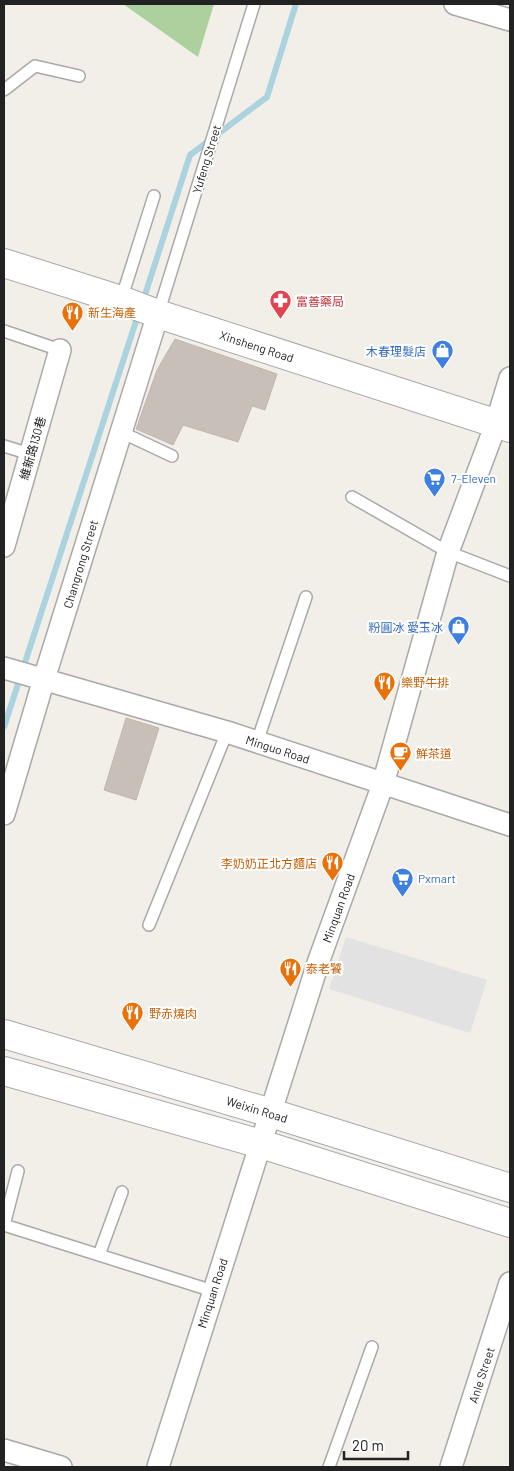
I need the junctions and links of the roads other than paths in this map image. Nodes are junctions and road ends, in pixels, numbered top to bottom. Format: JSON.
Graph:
{"nodes":[{"id":1,"x":254,"y":4,"type":"edge"},
{"id":2,"x":455,"y":4,"type":"edge"},
{"id":3,"x":510,"y":20,"type":"edge"},
{"id":4,"x":79,"y":76,"type":"dead end"},
{"id":5,"x":4,"y":90,"type":"edge"},
{"id":6,"x":154,"y":196,"type":"dead end"},
{"id":7,"x":4,"y":263,"type":"edge"},
{"id":8,"x":140,"y":308,"type":"junction"},
{"id":9,"x":4,"y":331,"type":"edge"},
{"id":10,"x":60,"y":350,"type":"joint"},
{"id":11,"x":510,"y":378,"type":"edge"},
{"id":12,"x":503,"y":426,"type":"edge"},
{"id":13,"x":121,"y":432,"type":"junction"},
{"id":14,"x":4,"y":446,"type":"edge"},
{"id":15,"x":30,"y":454,"type":"junction"},
{"id":16,"x":172,"y":456,"type":"dead end"},
{"id":17,"x":352,"y":497,"type":"dead end"},
{"id":18,"x":4,"y":546,"type":"edge"},
{"id":19,"x":448,"y":552,"type":"junction"},
{"id":20,"x":510,"y":576,"type":"edge"},
{"id":21,"x":306,"y":597,"type":"dead end"},
{"id":22,"x":4,"y":668,"type":"edge"},
{"id":23,"x":44,"y":679,"type":"junction"},
{"id":24,"x":227,"y":732,"type":"junction"},
{"id":25,"x":257,"y":742,"type":"junction"},
{"id":26,"x":383,"y":784,"type":"junction"},
{"id":27,"x":4,"y":814,"type":"edge"},
{"id":28,"x":510,"y":826,"type":"edge"},
{"id":29,"x":149,"y":925,"type":"dead end"},
{"id":30,"x":4,"y":1034,"type":"edge"},
{"id":31,"x":4,"y":1071,"type":"edge"},
{"id":32,"x":271,"y":1113,"type":"junction"},
{"id":33,"x":260,"y":1144,"type":"junction"},
{"id":34,"x":18,"y":1171,"type":"dead end"},
{"id":35,"x":510,"y":1188,"type":"edge"},
{"id":36,"x":122,"y":1192,"type":"dead end"},
{"id":37,"x":510,"y":1223,"type":"edge"},
{"id":38,"x":4,"y":1225,"type":"edge"},
{"id":39,"x":99,"y":1255,"type":"junction"},
{"id":40,"x":510,"y":1283,"type":"edge"},
{"id":41,"x":213,"y":1290,"type":"junction"},
{"id":42,"x":372,"y":1347,"type":"dead end"},
{"id":43,"x":4,"y":1450,"type":"edge"},
{"id":44,"x":61,"y":1467,"type":"edge"},
{"id":45,"x":158,"y":1467,"type":"edge"},
{"id":46,"x":329,"y":1467,"type":"edge"},
{"id":47,"x":451,"y":1467,"type":"edge"}],
"edges":[{"from":1,"to":8,"type":"lane","name":"Yufeng Street"},
{"from":2,"to":3,"type":"street"},
{"from":4,"to":5,"type":"lane"},
{"from":6,"to":8,"type":"lane"},
{"from":7,"to":8,"type":"street","name":"Xinsheng Road"},
{"from":8,"to":12,"type":"street","name":"Xinsheng Road"},
{"from":8,"to":13,"type":"street","name":"Changrong Street"},
{"from":9,"to":10,"type":"lane"},
{"from":10,"to":15,"type":"street","name":"維新路130巷"},
{"from":11,"to":12,"type":"street","name":"Minquan Road"},
{"from":12,"to":19,"type":"street","name":"Minquan Road"},
{"from":13,"to":16,"type":"lane"},
{"from":13,"to":23,"type":"street","name":"Changrong Street"},
{"from":14,"to":15,"type":"lane"},
{"from":15,"to":18,"type":"street","name":"維新路130巷"},
{"from":17,"to":19,"type":"lane"},
{"from":19,"to":20,"type":"lane"},
{"from":19,"to":26,"type":"street","name":"Minquan Road"},
{"from":21,"to":25,"type":"lane"},
{"from":22,"to":23,"type":"street","name":"Minguo Road"},
{"from":23,"to":24,"type":"street","name":"Minguo Road"},
{"from":23,"to":27,"type":"street","name":"Changrong Street"},
{"from":24,"to":25,"type":"street","name":"Minguo Road"},
{"from":24,"to":29,"type":"lane"},
{"from":25,"to":26,"type":"street","name":"Minguo Road"},
{"from":26,"to":28,"type":"street","name":"Minguo Road"},
{"from":26,"to":32,"type":"street","name":"Minquan Road"},
{"from":30,"to":32,"type":"street","name":"Weixin Road"},
{"from":31,"to":33,"type":"street"},
{"from":32,"to":33,"type":"street","name":"Minquan Road"},
{"from":32,"to":35,"type":"street","name":"Weixin Road"},
{"from":33,"to":37,"type":"street"},
{"from":33,"to":41,"type":"street","name":"Minquan Road"},
{"from":34,"to":38,"type":"lane"},
{"from":36,"to":39,"type":"lane"},
{"from":38,"to":39,"type":"lane"},
{"from":39,"to":41,"type":"lane"},
{"from":40,"to":47,"type":"street","name":"Anle Street"},
{"from":41,"to":45,"type":"street","name":"Minquan Road"},
{"from":42,"to":46,"type":"lane"},
{"from":43,"to":44,"type":"street"}]}
